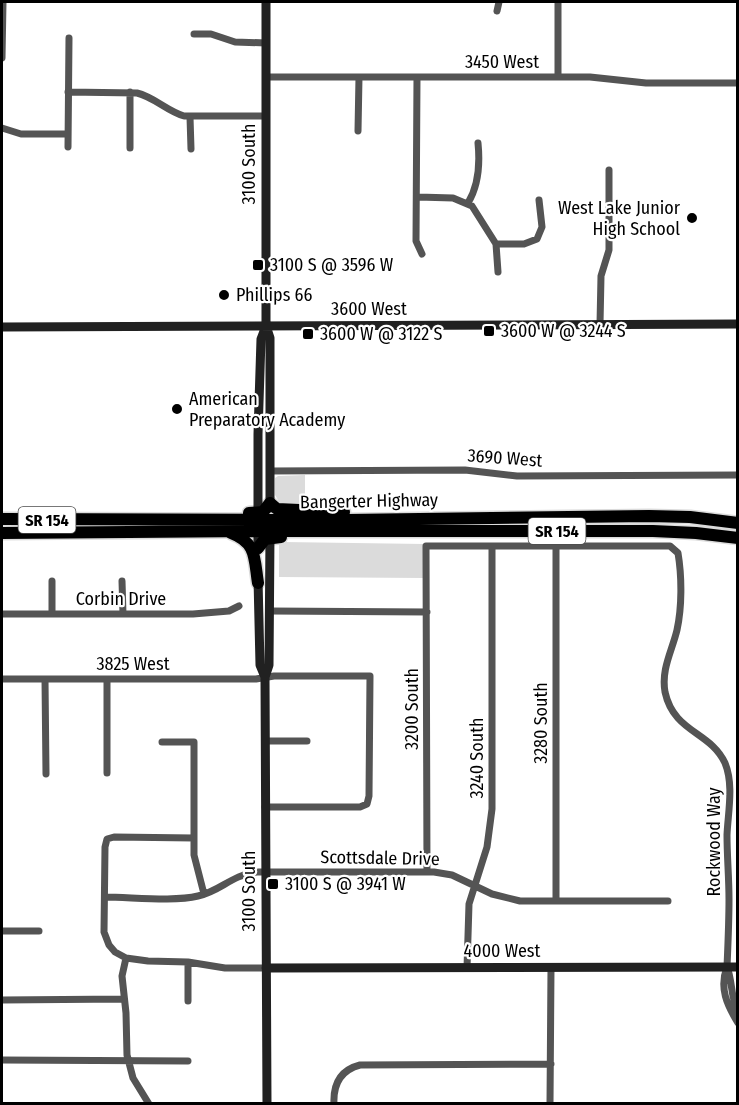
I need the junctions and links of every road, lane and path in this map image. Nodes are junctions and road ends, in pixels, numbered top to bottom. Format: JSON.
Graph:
{"nodes":[{"id":1,"x":3,"y":2,"type":"edge"},
{"id":2,"x":266,"y":2,"type":"edge"},
{"id":3,"x":499,"y":2,"type":"edge"},
{"id":4,"x":558,"y":2,"type":"edge"},
{"id":5,"x":2,"y":10,"type":"edge"},
{"id":6,"x":497,"y":11,"type":"dead end"},
{"id":7,"x":194,"y":34,"type":"dead end"},
{"id":8,"x":69,"y":38,"type":"dead end"},
{"id":9,"x":266,"y":43,"type":"junction"},
{"id":10,"x":2,"y":58,"type":"edge"},
{"id":11,"x":266,"y":77,"type":"junction"},
{"id":12,"x":359,"y":77,"type":"junction"},
{"id":13,"x":417,"y":77,"type":"junction"},
{"id":14,"x":558,"y":77,"type":"junction"},
{"id":15,"x":738,"y":83,"type":"edge"},
{"id":16,"x":68,"y":92,"type":"junction"},
{"id":17,"x":130,"y":92,"type":"junction"},
{"id":18,"x":266,"y":116,"type":"junction"},
{"id":19,"x":190,"y":117,"type":"junction"},
{"id":20,"x":2,"y":128,"type":"edge"},
{"id":21,"x":358,"y":131,"type":"dead end"},
{"id":22,"x":68,"y":134,"type":"junction"},
{"id":23,"x":478,"y":142,"type":"dead end"},
{"id":24,"x":68,"y":147,"type":"dead end"},
{"id":25,"x":130,"y":148,"type":"dead end"},
{"id":26,"x":191,"y":149,"type":"dead end"},
{"id":27,"x":609,"y":170,"type":"dead end"},
{"id":28,"x":418,"y":197,"type":"junction"},
{"id":29,"x":539,"y":200,"type":"dead end"},
{"id":30,"x":468,"y":203,"type":"junction"},
{"id":31,"x":496,"y":244,"type":"junction"},
{"id":32,"x":422,"y":254,"type":"dead end"},
{"id":33,"x":498,"y":272,"type":"dead end"},
{"id":34,"x":600,"y":324,"type":"junction"},
{"id":35,"x":738,"y":324,"type":"edge"},
{"id":36,"x":266,"y":326,"type":"junction"},
{"id":37,"x":2,"y":327,"type":"edge"},
{"id":38,"x":270,"y":471,"type":"junction"},
{"id":39,"x":738,"y":475,"type":"edge"},
{"id":40,"x":270,"y":503,"type":"junction"},
{"id":41,"x":542,"y":517,"type":"junction"},
{"id":42,"x":2,"y":519,"type":"edge"},
{"id":43,"x":390,"y":519,"type":"junction"},
{"id":44,"x":93,"y":520,"type":"junction"},
{"id":45,"x":738,"y":524,"type":"edge"},
{"id":46,"x":264,"y":525,"type":"junction"},
{"id":47,"x":2,"y":527,"type":"edge"},
{"id":48,"x":442,"y":530,"type":"junction"},
{"id":49,"x":227,"y":531,"type":"junction"},
{"id":50,"x":2,"y":533,"type":"edge"},
{"id":51,"x":734,"y":536,"type":"edge"},
{"id":52,"x":492,"y":546,"type":"junction"},
{"id":53,"x":556,"y":546,"type":"junction"},
{"id":54,"x":258,"y":548,"type":"joint"},
{"id":55,"x":52,"y":580,"type":"dead end"},
{"id":56,"x":122,"y":581,"type":"dead end"},
{"id":57,"x":258,"y":583,"type":"junction"},
{"id":58,"x":239,"y":606,"type":"dead end"},
{"id":59,"x":270,"y":612,"type":"junction"},
{"id":60,"x":427,"y":612,"type":"junction"},
{"id":61,"x":2,"y":614,"type":"edge"},
{"id":62,"x":52,"y":614,"type":"junction"},
{"id":63,"x":123,"y":614,"type":"junction"},
{"id":64,"x":265,"y":677,"type":"junction"},
{"id":65,"x":2,"y":679,"type":"edge"},
{"id":66,"x":45,"y":679,"type":"junction"},
{"id":67,"x":107,"y":679,"type":"junction"},
{"id":68,"x":265,"y":741,"type":"junction"},
{"id":69,"x":307,"y":741,"type":"dead end"},
{"id":70,"x":162,"y":742,"type":"dead end"},
{"id":71,"x":107,"y":773,"type":"dead end"},
{"id":72,"x":46,"y":774,"type":"dead end"},
{"id":73,"x":265,"y":807,"type":"junction"},
{"id":74,"x":194,"y":838,"type":"junction"},
{"id":75,"x":265,"y":872,"type":"junction"},
{"id":76,"x":427,"y":873,"type":"junction"},
{"id":77,"x":474,"y":885,"type":"junction"},
{"id":78,"x":204,"y":894,"type":"junction"},
{"id":79,"x":105,"y":897,"type":"junction"},
{"id":80,"x":556,"y":901,"type":"junction"},
{"id":81,"x":668,"y":901,"type":"dead end"},
{"id":82,"x":2,"y":931,"type":"edge"},
{"id":83,"x":39,"y":931,"type":"dead end"},
{"id":84,"x":126,"y":958,"type":"junction"},
{"id":85,"x":188,"y":962,"type":"junction"},
{"id":86,"x":727,"y":967,"type":"junction"},
{"id":87,"x":738,"y":967,"type":"edge"},
{"id":88,"x":266,"y":968,"type":"junction"},
{"id":89,"x":467,"y":968,"type":"junction"},
{"id":90,"x":551,"y":968,"type":"junction"},
{"id":91,"x":124,"y":999,"type":"junction"},
{"id":92,"x":2,"y":1000,"type":"edge"},
{"id":93,"x":188,"y":1001,"type":"dead end"},
{"id":94,"x":738,"y":1011,"type":"edge"},
{"id":95,"x":738,"y":1023,"type":"edge"},
{"id":96,"x":2,"y":1060,"type":"edge"},
{"id":97,"x":128,"y":1061,"type":"junction"},
{"id":98,"x":188,"y":1061,"type":"dead end"},
{"id":99,"x":551,"y":1064,"type":"junction"},
{"id":100,"x":149,"y":1104,"type":"edge"},
{"id":101,"x":267,"y":1104,"type":"edge"},
{"id":102,"x":334,"y":1104,"type":"edge"},
{"id":103,"x":550,"y":1104,"type":"edge"}],
"edges":[{"from":1,"to":5,"type":"street"},
{"from":2,"to":9,"type":"main road","name":"3100 South"},
{"from":3,"to":6,"type":"street"},
{"from":4,"to":14,"type":"street"},
{"from":5,"to":10,"type":"street"},
{"from":7,"to":9,"type":"street"},
{"from":8,"to":16,"type":"street"},
{"from":9,"to":11,"type":"main road","name":"3100 South"},
{"from":11,"to":12,"type":"street","name":"3450 West"},
{"from":11,"to":18,"type":"main road","name":"3100 South"},
{"from":12,"to":13,"type":"street","name":"3450 West"},
{"from":12,"to":21,"type":"street"},
{"from":13,"to":14,"type":"street","name":"3450 West"},
{"from":13,"to":28,"type":"street"},
{"from":14,"to":15,"type":"street","name":"3450 West"},
{"from":16,"to":17,"type":"street"},
{"from":16,"to":22,"type":"street"},
{"from":17,"to":19,"type":"street"},
{"from":17,"to":25,"type":"street"},
{"from":18,"to":19,"type":"street"},
{"from":18,"to":36,"type":"main road","name":"3100 South"},
{"from":19,"to":26,"type":"street"},
{"from":20,"to":22,"type":"street"},
{"from":22,"to":24,"type":"street"},
{"from":23,"to":30,"type":"street"},
{"from":27,"to":34,"type":"street"},
{"from":28,"to":30,"type":"street"},
{"from":28,"to":32,"type":"street"},
{"from":29,"to":31,"type":"street"},
{"from":30,"to":31,"type":"street"},
{"from":31,"to":33,"type":"street"},
{"from":34,"to":35,"type":"main road","name":"3600 West"},
{"from":34,"to":36,"type":"main road","name":"3600 West"},
{"from":36,"to":37,"type":"main road","name":"3600 West"},
{"from":36,"to":38,"type":"main road","name":"3100 South"},
{"from":36,"to":46,"type":"main road","name":"3100 South"},
{"from":38,"to":39,"type":"street","name":"3690 West"},
{"from":38,"to":40,"type":"main road","name":"3100 South"},
{"from":40,"to":43,"type":"highway"},
{"from":40,"to":46,"type":"highway"},
{"from":41,"to":43,"type":"highway","name":"Bangerter Highway","number":"SR 154"},
{"from":41,"to":45,"type":"highway","name":"Bangerter Highway","number":"SR 154"},
{"from":41,"to":48,"type":"highway"},
{"from":42,"to":44,"type":"highway","number":"SR 154"},
{"from":43,"to":46,"type":"highway","name":"Bangerter Highway","number":"SR 154"},
{"from":44,"to":46,"type":"highway"},
{"from":44,"to":47,"type":"highway"},
{"from":46,"to":48,"type":"highway","name":"Bangerter Highway","number":"SR 154"},
{"from":46,"to":49,"type":"highway","name":"Bangerter Highway","number":"SR 154"},
{"from":46,"to":54,"type":"highway"},
{"from":46,"to":59,"type":"main road","name":"3100 South"},
{"from":48,"to":51,"type":"highway","name":"Bangerter Highway","number":"SR 154"},
{"from":49,"to":50,"type":"highway","name":"Bangerter Highway","number":"SR 154"},
{"from":49,"to":57,"type":"highway"},
{"from":52,"to":53,"type":"street"},
{"from":52,"to":60,"type":"street","name":"3200 South"},
{"from":52,"to":77,"type":"street","name":"3240 South"},
{"from":53,"to":80,"type":"street","name":"3280 South"},
{"from":53,"to":86,"type":"street","name":"Rockwood Way"},
{"from":54,"to":57,"type":"main road","name":"3100 South"},
{"from":55,"to":62,"type":"street"},
{"from":56,"to":63,"type":"street"},
{"from":57,"to":64,"type":"main road","name":"3100 South"},
{"from":58,"to":63,"type":"street","name":"Corbin Drive"},
{"from":59,"to":60,"type":"street"},
{"from":59,"to":64,"type":"main road","name":"3100 South"},
{"from":60,"to":76,"type":"street","name":"3200 South"},
{"from":61,"to":62,"type":"street","name":"Corbin Drive"},
{"from":62,"to":63,"type":"street","name":"Corbin Drive"},
{"from":64,"to":67,"type":"street","name":"3825 West"},
{"from":64,"to":68,"type":"main road","name":"3100 South"},
{"from":64,"to":73,"type":"street","name":"3825 West"},
{"from":65,"to":66,"type":"street","name":"3825 West"},
{"from":66,"to":67,"type":"street","name":"3825 West"},
{"from":66,"to":72,"type":"street"},
{"from":67,"to":71,"type":"street"},
{"from":68,"to":69,"type":"street"},
{"from":68,"to":73,"type":"main road","name":"3100 South"},
{"from":70,"to":74,"type":"street"},
{"from":73,"to":75,"type":"main road","name":"3100 South"},
{"from":74,"to":78,"type":"street"},
{"from":74,"to":79,"type":"street"},
{"from":75,"to":76,"type":"street","name":"Scottsdale Drive"},
{"from":75,"to":78,"type":"street","name":"Scottsdale Drive"},
{"from":75,"to":88,"type":"main road","name":"3100 South"},
{"from":76,"to":77,"type":"street","name":"Scottsdale Drive"},
{"from":77,"to":80,"type":"street","name":"Scottsdale Drive"},
{"from":77,"to":89,"type":"street","name":"3240 South"},
{"from":78,"to":79,"type":"street"},
{"from":79,"to":84,"type":"street"},
{"from":80,"to":81,"type":"street","name":"Scottsdale Drive"},
{"from":82,"to":83,"type":"street"},
{"from":84,"to":85,"type":"street"},
{"from":84,"to":91,"type":"street"},
{"from":85,"to":88,"type":"street"},
{"from":85,"to":93,"type":"street"},
{"from":86,"to":87,"type":"main road","name":"4000 West"},
{"from":86,"to":90,"type":"main road","name":"4000 West"},
{"from":86,"to":94,"type":"street"},
{"from":86,"to":95,"type":"street"},
{"from":88,"to":89,"type":"main road","name":"4000 West"},
{"from":88,"to":101,"type":"main road","name":"3100 South"},
{"from":89,"to":90,"type":"main road","name":"4000 West"},
{"from":90,"to":99,"type":"street"},
{"from":91,"to":92,"type":"street"},
{"from":91,"to":97,"type":"street"},
{"from":96,"to":97,"type":"street"},
{"from":97,"to":98,"type":"street"},
{"from":97,"to":100,"type":"street"},
{"from":99,"to":102,"type":"street"},
{"from":99,"to":103,"type":"street"}]}
